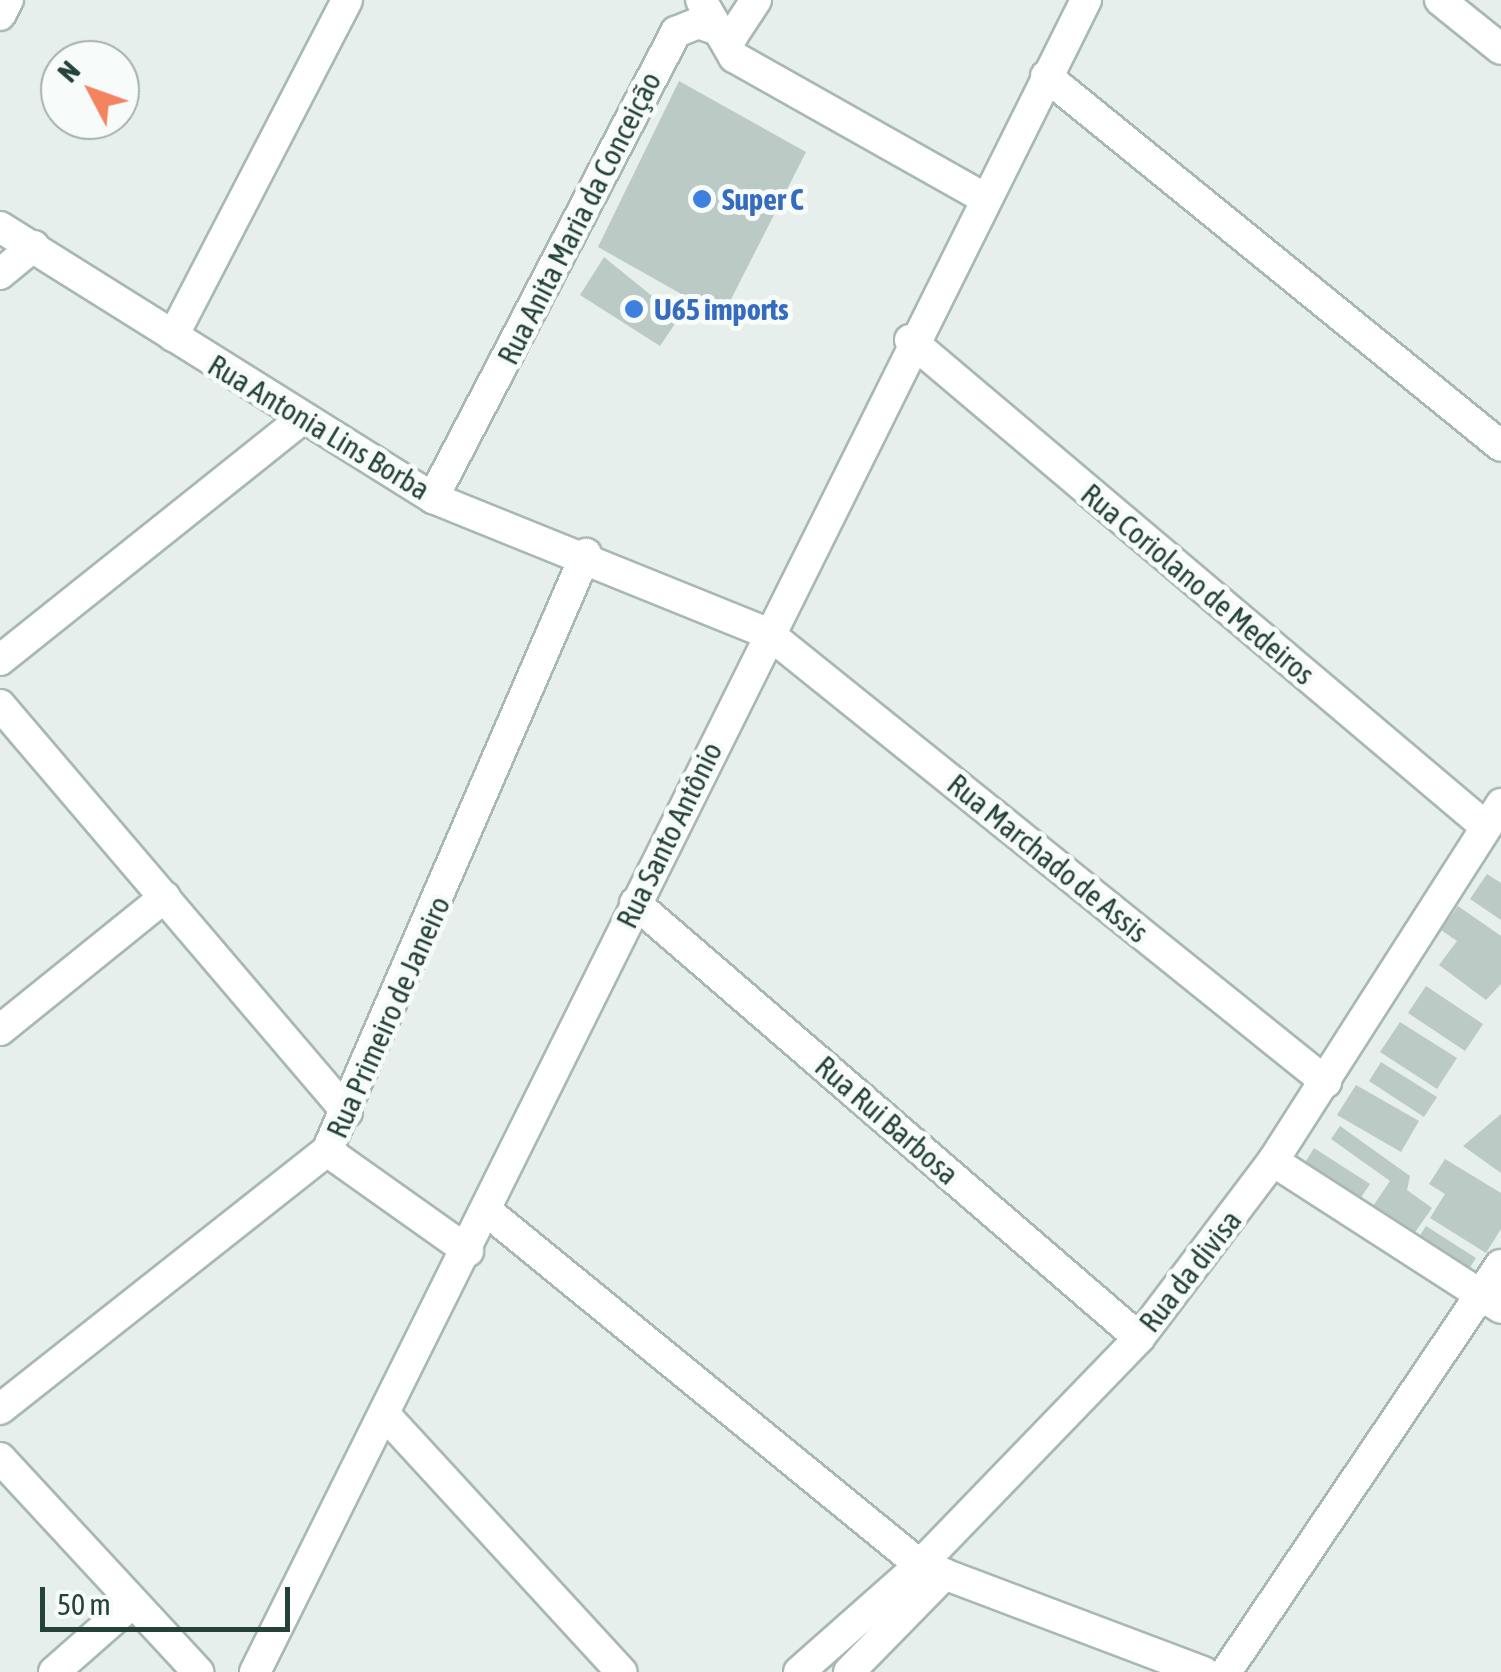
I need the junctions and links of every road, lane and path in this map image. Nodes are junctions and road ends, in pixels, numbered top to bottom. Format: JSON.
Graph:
{"nodes":[{"id":1,"x":8,"y":0,"type":"edge"},
{"id":2,"x":348,"y":0,"type":"edge"},
{"id":3,"x":702,"y":0,"type":"edge"},
{"id":4,"x":756,"y":0,"type":"edge"},
{"id":5,"x":1086,"y":0,"type":"edge"},
{"id":6,"x":1440,"y":0,"type":"edge"},
{"id":7,"x":0,"y":15,"type":"edge"},
{"id":8,"x":713,"y":30,"type":"junction"},
{"id":9,"x":1501,"y":49,"type":"edge"},
{"id":10,"x":1046,"y":76,"type":"junction"},
{"id":11,"x":982,"y":197,"type":"junction"},
{"id":12,"x":0,"y":228,"type":"edge"},
{"id":13,"x":34,"y":246,"type":"junction"},
{"id":14,"x":0,"y":274,"type":"edge"},
{"id":15,"x":172,"y":336,"type":"junction"},
{"id":16,"x":910,"y":340,"type":"junction"},
{"id":17,"x":298,"y":422,"type":"junction"},
{"id":18,"x":1501,"y":446,"type":"edge"},
{"id":19,"x":433,"y":498,"type":"junction"},
{"id":20,"x":586,"y":554,"type":"junction"},
{"id":21,"x":769,"y":634,"type":"junction"},
{"id":22,"x":0,"y":660,"type":"edge"},
{"id":23,"x":0,"y":704,"type":"edge"},
{"id":24,"x":1493,"y":816,"type":"edge"},
{"id":25,"x":165,"y":897,"type":"junction"},
{"id":26,"x":635,"y":903,"type":"junction"},
{"id":27,"x":0,"y":1030,"type":"edge"},
{"id":28,"x":1326,"y":1082,"type":"junction"},
{"id":29,"x":346,"y":1112,"type":"junction"},
{"id":30,"x":327,"y":1150,"type":"junction"},
{"id":31,"x":1273,"y":1161,"type":"junction"},
{"id":32,"x":488,"y":1212,"type":"junction"},
{"id":33,"x":468,"y":1251,"type":"junction"},
{"id":34,"x":1501,"y":1265,"type":"edge"},
{"id":35,"x":1491,"y":1301,"type":"edge"},
{"id":36,"x":1139,"y":1338,"type":"junction"},
{"id":37,"x":0,"y":1409,"type":"edge"},
{"id":38,"x":386,"y":1416,"type":"junction"},
{"id":39,"x":0,"y":1458,"type":"edge"},
{"id":40,"x":933,"y":1569,"type":"junction"},
{"id":41,"x":130,"y":1605,"type":"junction"},
{"id":42,"x":54,"y":1672,"type":"edge"},
{"id":43,"x":198,"y":1672,"type":"edge"},
{"id":44,"x":256,"y":1672,"type":"edge"},
{"id":45,"x":621,"y":1672,"type":"edge"},
{"id":46,"x":798,"y":1672,"type":"edge"},
{"id":47,"x":849,"y":1672,"type":"edge"},
{"id":48,"x":1203,"y":1672,"type":"edge"},
{"id":49,"x":1226,"y":1672,"type":"edge"}],
"edges":[{"from":1,"to":7,"type":"street"},
{"from":2,"to":15,"type":"street"},
{"from":3,"to":8,"type":"street"},
{"from":4,"to":8,"type":"street","name":"Rua Anita Maria da Conceição"},
{"from":5,"to":10,"type":"street","name":"Rua Santo Antônio"},
{"from":6,"to":9,"type":"street"},
{"from":8,"to":11,"type":"street"},
{"from":8,"to":19,"type":"street","name":"Rua Anita Maria da Conceição"},
{"from":10,"to":11,"type":"street","name":"Rua Santo Antônio"},
{"from":10,"to":18,"type":"street"},
{"from":11,"to":16,"type":"street","name":"Rua Santo Antônio"},
{"from":12,"to":13,"type":"street","name":"Rua Antonia Lins Borba"},
{"from":13,"to":14,"type":"street"},
{"from":13,"to":15,"type":"street","name":"Rua Antonia Lins Borba"},
{"from":15,"to":17,"type":"street","name":"Rua Antonia Lins Borba"},
{"from":16,"to":21,"type":"street","name":"Rua Santo Antônio"},
{"from":16,"to":24,"type":"street","name":"Rua Coriolano de Medeiros"},
{"from":17,"to":19,"type":"street","name":"Rua Antonia Lins Borba"},
{"from":17,"to":22,"type":"street"},
{"from":19,"to":20,"type":"street","name":"Rua Antonia Lins Borba"},
{"from":20,"to":21,"type":"street","name":"Rua Antonia Lins Borba"},
{"from":20,"to":29,"type":"street","name":"Rua Primeiro de Janeiro"},
{"from":21,"to":26,"type":"street","name":"Rua Santo Antônio"},
{"from":21,"to":28,"type":"street","name":"Rua Marchado de Assis"},
{"from":23,"to":25,"type":"street"},
{"from":24,"to":28,"type":"street","name":"Rua da divisa"},
{"from":25,"to":27,"type":"street"},
{"from":25,"to":29,"type":"street"},
{"from":26,"to":32,"type":"street","name":"Rua Santo Antônio"},
{"from":26,"to":36,"type":"street","name":"Rua Rui Barbosa"},
{"from":28,"to":31,"type":"street","name":"Rua da divisa"},
{"from":29,"to":30,"type":"street","name":"Rua Primeiro de Janeiro"},
{"from":30,"to":33,"type":"street"},
{"from":30,"to":37,"type":"street","name":"Rua Primeiro de Janeiro"},
{"from":31,"to":35,"type":"street"},
{"from":31,"to":36,"type":"street","name":"Rua da divisa"},
{"from":32,"to":33,"type":"street","name":"Rua Santo Antônio"},
{"from":32,"to":40,"type":"street"},
{"from":33,"to":38,"type":"street","name":"Rua Santo Antônio"},
{"from":34,"to":35,"type":"street"},
{"from":35,"to":49,"type":"street"},
{"from":36,"to":40,"type":"street","name":"Rua da divisa"},
{"from":38,"to":44,"type":"street","name":"Rua Santo Antônio"},
{"from":38,"to":45,"type":"street"},
{"from":39,"to":41,"type":"street"},
{"from":40,"to":46,"type":"street","name":"Rua da divisa"},
{"from":40,"to":47,"type":"street"},
{"from":40,"to":48,"type":"street"},
{"from":41,"to":42,"type":"street"},
{"from":41,"to":43,"type":"street"}]}
